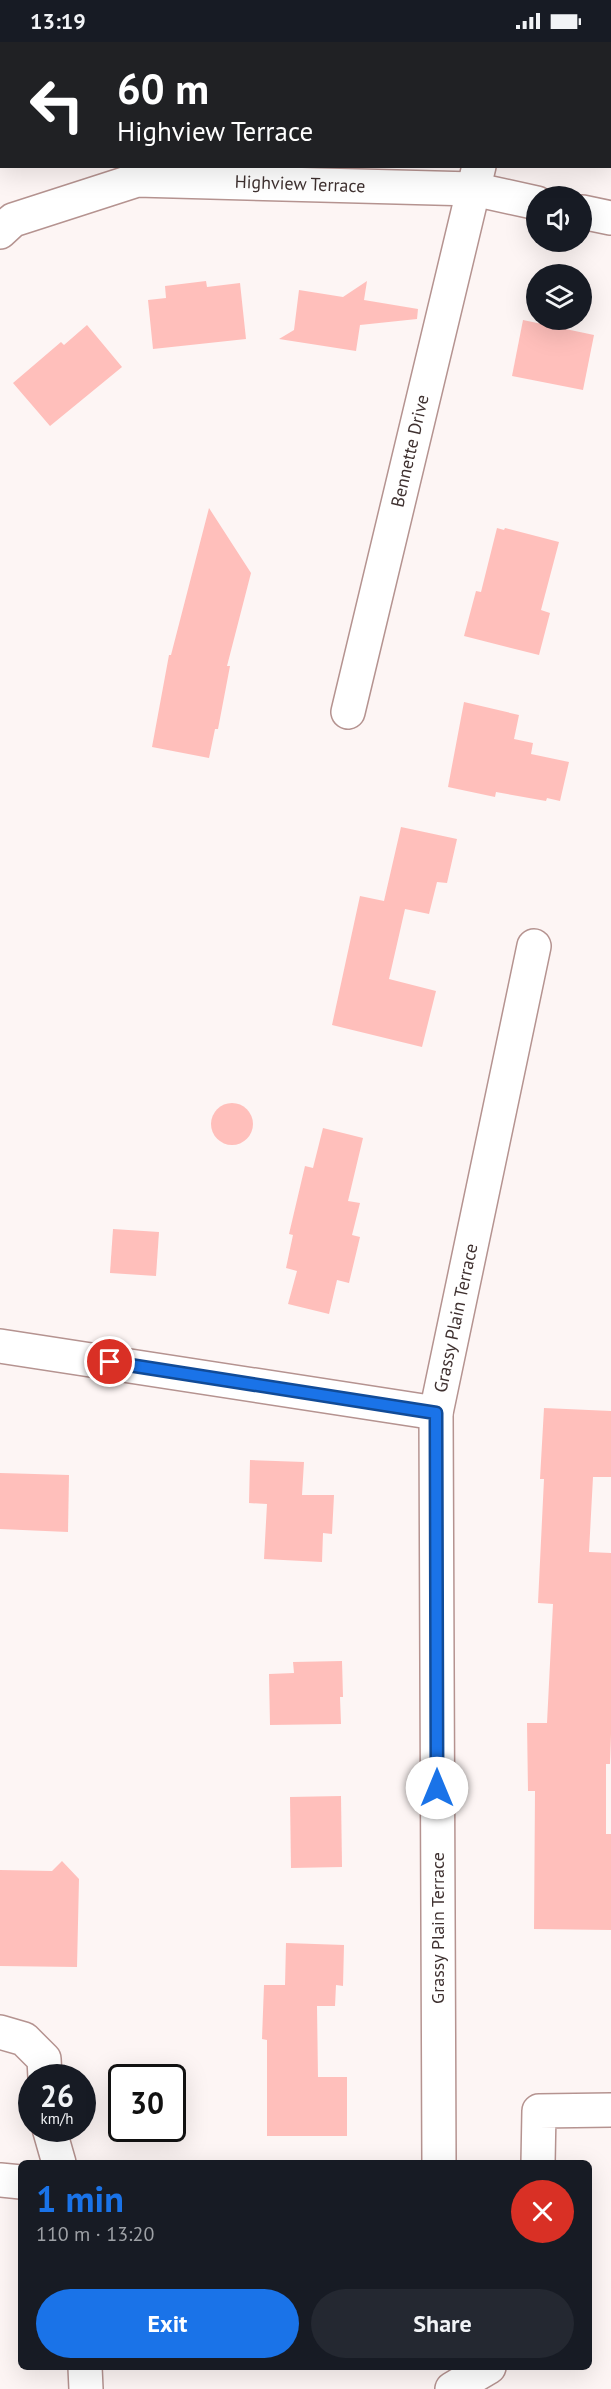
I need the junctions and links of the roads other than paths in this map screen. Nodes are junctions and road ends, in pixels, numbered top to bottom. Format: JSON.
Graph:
{"nodes":[{"id":1,"x":476,"y":178,"type":"edge"},
{"id":2,"x":526,"y":198,"type":"edge"},
{"id":3,"x":592,"y":214,"type":"edge"},
{"id":4,"x":611,"y":218,"type":"edge"},
{"id":5,"x":0,"y":232,"type":"edge"},
{"id":6,"x":348,"y":712,"type":"dead end"},
{"id":7,"x":534,"y":946,"type":"dead end"},
{"id":8,"x":0,"y":1346,"type":"edge"},
{"id":9,"x":436,"y":1413,"type":"junction"},
{"id":10,"x":0,"y":2032,"type":"edge"},
{"id":11,"x":44,"y":2064,"type":"edge"},
{"id":12,"x":611,"y":2110,"type":"edge"},
{"id":13,"x":53,"y":2142,"type":"edge"},
{"id":14,"x":58,"y":2160,"type":"edge"},
{"id":15,"x":439,"y":2160,"type":"edge"},
{"id":16,"x":538,"y":2160,"type":"edge"},
{"id":17,"x":0,"y":2180,"type":"edge"},
{"id":18,"x":18,"y":2182,"type":"edge"},
{"id":19,"x":85,"y":2370,"type":"edge"},
{"id":20,"x":440,"y":2370,"type":"edge"},
{"id":21,"x":484,"y":2370,"type":"edge"},
{"id":22,"x":86,"y":2389,"type":"edge"},
{"id":23,"x":440,"y":2389,"type":"edge"},
{"id":24,"x":452,"y":2389,"type":"edge"}],
"edges":[{"from":1,"to":2,"type":"street","name":"Highview Terrace"},
{"from":1,"to":5,"type":"street","name":"Highview Terrace"},
{"from":1,"to":6,"type":"street","name":"Bennette Drive"},
{"from":3,"to":4,"type":"street"},
{"from":7,"to":9,"type":"street","name":"Grassy Plain Terrace"},
{"from":8,"to":9,"type":"street"},
{"from":9,"to":15,"type":"street","name":"Grassy Plain Terrace"},
{"from":10,"to":11,"type":"street"},
{"from":12,"to":16,"type":"street"},
{"from":13,"to":14,"type":"street"},
{"from":17,"to":18,"type":"street"},
{"from":19,"to":22,"type":"street"},
{"from":20,"to":23,"type":"street"},
{"from":21,"to":24,"type":"street"}]}
